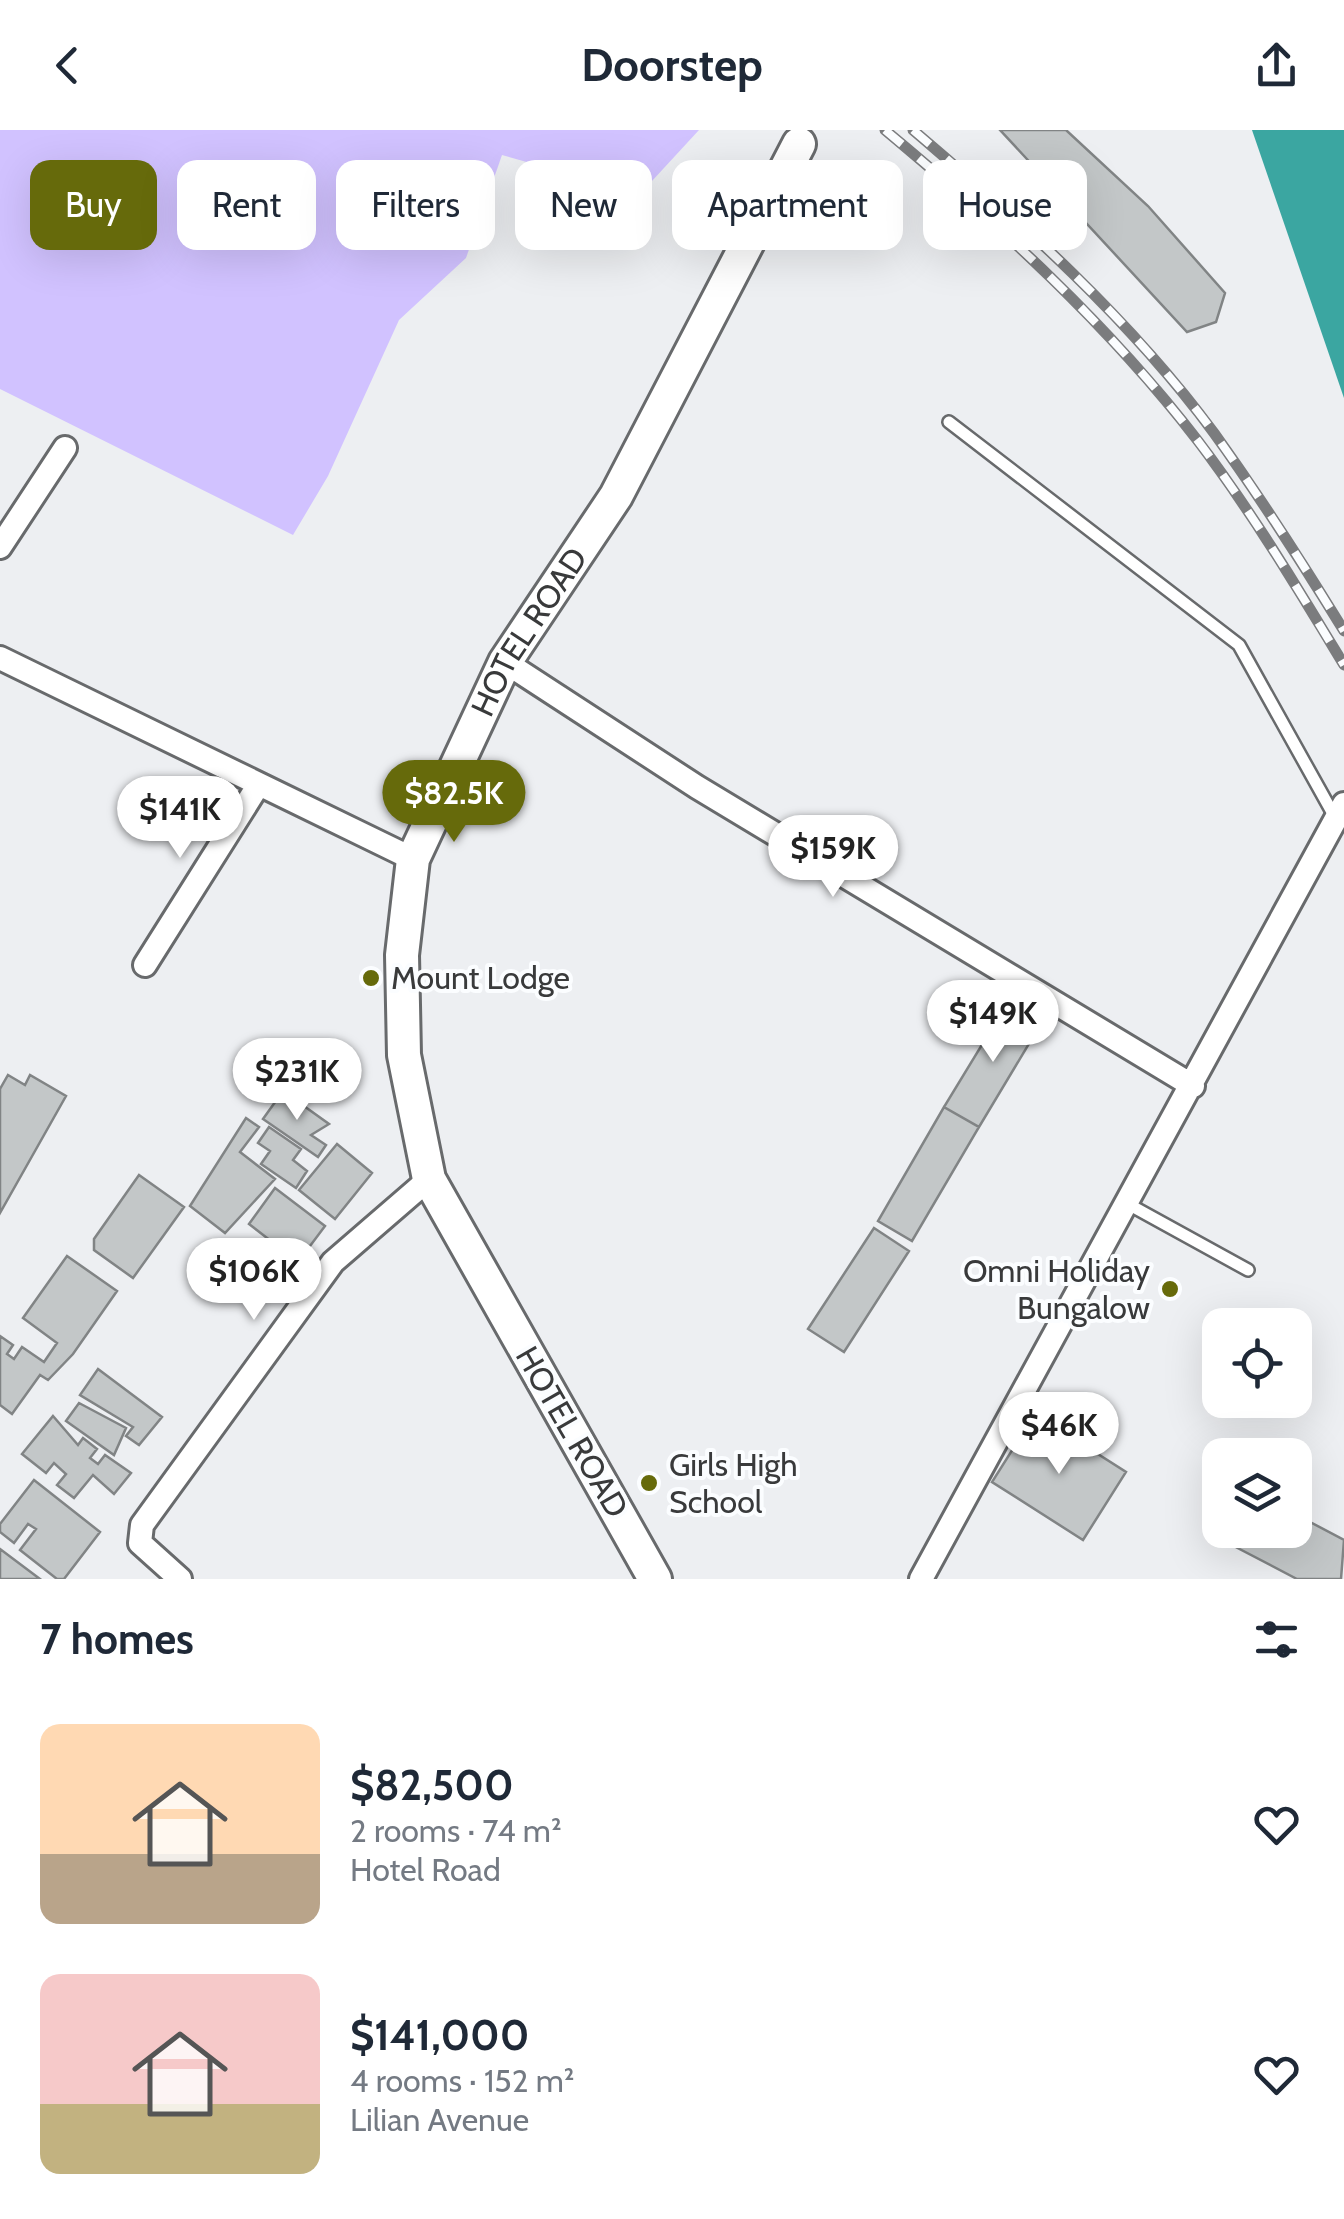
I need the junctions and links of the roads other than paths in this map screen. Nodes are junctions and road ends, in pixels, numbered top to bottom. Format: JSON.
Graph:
{"nodes":[{"id":1,"x":800,"y":134,"type":"edge"},
{"id":2,"x":949,"y":422,"type":"dead end"},
{"id":3,"x":65,"y":448,"type":"dead end"},
{"id":4,"x":0,"y":548,"type":"edge"},
{"id":5,"x":0,"y":658,"type":"edge"},
{"id":6,"x":505,"y":662,"type":"junction"},
{"id":7,"x":259,"y":784,"type":"junction"},
{"id":8,"x":1340,"y":812,"type":"edge"},
{"id":9,"x":413,"y":859,"type":"junction"},
{"id":10,"x":145,"y":965,"type":"dead end"},
{"id":11,"x":1193,"y":1086,"type":"junction"},
{"id":12,"x":428,"y":1179,"type":"junction"},
{"id":13,"x":1128,"y":1204,"type":"junction"},
{"id":14,"x":1248,"y":1270,"type":"dead end"},
{"id":15,"x":180,"y":1579,"type":"edge"},
{"id":16,"x":656,"y":1579,"type":"edge"},
{"id":17,"x":921,"y":1579,"type":"edge"}],
"edges":[{"from":1,"to":6,"type":"street","name":"HOTEL ROAD"},
{"from":2,"to":8,"type":"lane"},
{"from":3,"to":4,"type":"street"},
{"from":5,"to":7,"type":"street"},
{"from":6,"to":9,"type":"street","name":"HOTEL ROAD"},
{"from":6,"to":11,"type":"street"},
{"from":7,"to":9,"type":"street"},
{"from":7,"to":10,"type":"street"},
{"from":8,"to":11,"type":"street"},
{"from":9,"to":12,"type":"street","name":"HOTEL ROAD"},
{"from":11,"to":13,"type":"street"},
{"from":12,"to":15,"type":"street"},
{"from":12,"to":16,"type":"street","name":"HOTEL ROAD"},
{"from":13,"to":14,"type":"lane"},
{"from":13,"to":17,"type":"street"}]}
